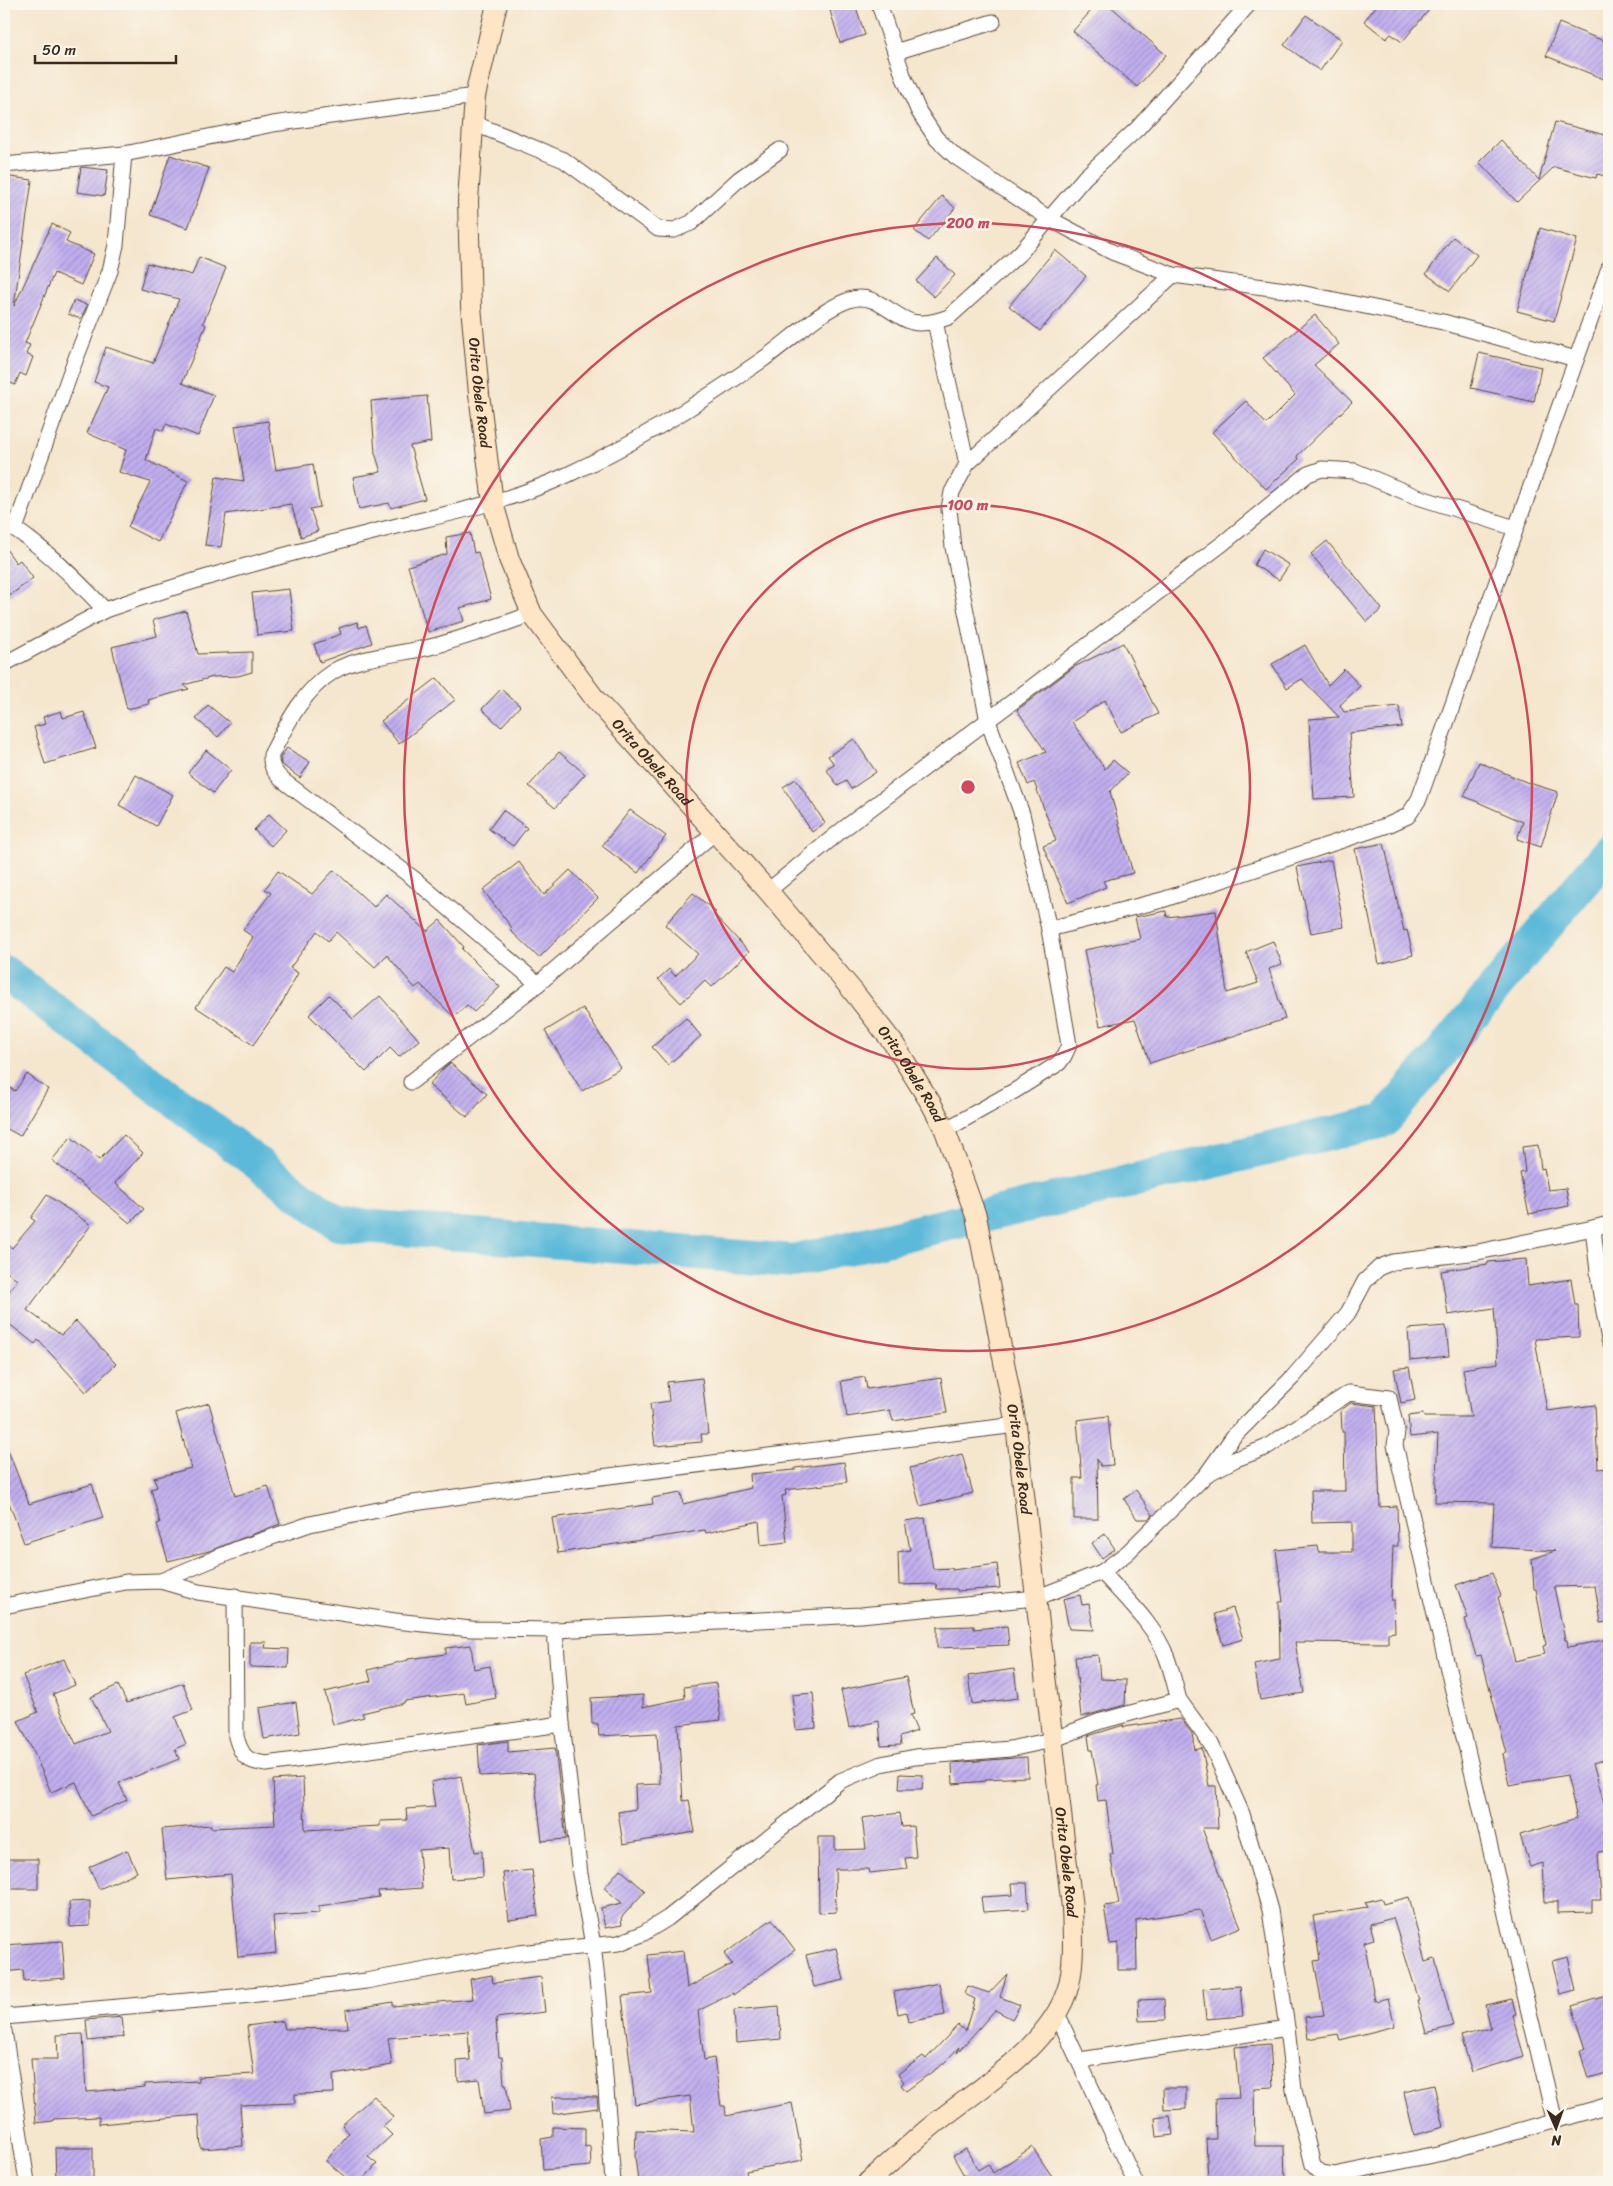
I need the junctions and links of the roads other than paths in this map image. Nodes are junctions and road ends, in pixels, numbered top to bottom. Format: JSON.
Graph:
{"nodes":[{"id":1,"x":497,"y":4,"type":"edge"},
{"id":2,"x":879,"y":4,"type":"edge"},
{"id":3,"x":1249,"y":4,"type":"edge"},
{"id":4,"x":992,"y":22,"type":"dead end"},
{"id":5,"x":894,"y":52,"type":"junction"},
{"id":6,"x":475,"y":96,"type":"junction"},
{"id":7,"x":473,"y":123,"type":"junction"},
{"id":8,"x":780,"y":150,"type":"dead end"},
{"id":9,"x":124,"y":154,"type":"junction"},
{"id":10,"x":4,"y":165,"type":"edge"},
{"id":11,"x":1050,"y":219,"type":"junction"},
{"id":12,"x":1609,"y":268,"type":"edge"},
{"id":13,"x":1173,"y":275,"type":"junction"},
{"id":14,"x":935,"y":322,"type":"junction"},
{"id":15,"x":1576,"y":359,"type":"junction"},
{"id":16,"x":967,"y":464,"type":"junction"},
{"id":17,"x":493,"y":503,"type":"junction"},
{"id":18,"x":9,"y":526,"type":"edge"},
{"id":19,"x":1515,"y":528,"type":"junction"},
{"id":20,"x":105,"y":610,"type":"junction"},
{"id":21,"x":532,"y":614,"type":"junction"},
{"id":22,"x":4,"y":664,"type":"edge"},
{"id":23,"x":988,"y":721,"type":"junction"},
{"id":24,"x":714,"y":833,"type":"junction"},
{"id":25,"x":768,"y":891,"type":"junction"},
{"id":26,"x":1050,"y":929,"type":"junction"},
{"id":27,"x":538,"y":984,"type":"junction"},
{"id":28,"x":411,"y":1082,"type":"dead end"},
{"id":29,"x":945,"y":1130,"type":"junction"},
{"id":30,"x":1609,"y":1224,"type":"edge"},
{"id":31,"x":1593,"y":1228,"type":"junction"},
{"id":32,"x":1609,"y":1340,"type":"edge"},
{"id":33,"x":1016,"y":1425,"type":"junction"},
{"id":34,"x":1206,"y":1475,"type":"junction"},
{"id":35,"x":1102,"y":1572,"type":"junction"},
{"id":36,"x":161,"y":1580,"type":"junction"},
{"id":37,"x":235,"y":1596,"type":"junction"},
{"id":38,"x":1036,"y":1598,"type":"junction"},
{"id":39,"x":4,"y":1606,"type":"edge"},
{"id":40,"x":555,"y":1630,"type":"junction"},
{"id":41,"x":1178,"y":1700,"type":"junction"},
{"id":42,"x":562,"y":1724,"type":"junction"},
{"id":43,"x":1052,"y":1740,"type":"junction"},
{"id":44,"x":593,"y":1945,"type":"junction"},
{"id":45,"x":1057,"y":2014,"type":"junction"},
{"id":46,"x":4,"y":2017,"type":"edge"},
{"id":47,"x":1287,"y":2028,"type":"junction"},
{"id":48,"x":4,"y":2031,"type":"edge"},
{"id":49,"x":1080,"y":2060,"type":"junction"},
{"id":50,"x":1609,"y":2105,"type":"edge"},
{"id":51,"x":1555,"y":2122,"type":"junction"},
{"id":52,"x":27,"y":2182,"type":"edge"},
{"id":53,"x":613,"y":2182,"type":"edge"},
{"id":54,"x":868,"y":2182,"type":"edge"},
{"id":55,"x":1135,"y":2182,"type":"edge"}],
"edges":[{"from":1,"to":6,"type":"main road","name":"Orita Obele Road"},
{"from":2,"to":5,"type":"street"},
{"from":3,"to":11,"type":"street"},
{"from":4,"to":5,"type":"street"},
{"from":5,"to":11,"type":"street"},
{"from":6,"to":7,"type":"main road","name":"Orita Obele Road"},
{"from":6,"to":9,"type":"street"},
{"from":7,"to":8,"type":"street"},
{"from":7,"to":17,"type":"main road","name":"Orita Obele Road"},
{"from":9,"to":10,"type":"street"},
{"from":9,"to":18,"type":"street"},
{"from":11,"to":13,"type":"street"},
{"from":11,"to":14,"type":"street"},
{"from":12,"to":15,"type":"street"},
{"from":13,"to":15,"type":"street"},
{"from":13,"to":16,"type":"street"},
{"from":14,"to":16,"type":"street"},
{"from":14,"to":17,"type":"street"},
{"from":15,"to":19,"type":"street"},
{"from":16,"to":23,"type":"street"},
{"from":17,"to":20,"type":"street"},
{"from":17,"to":21,"type":"main road","name":"Orita Obele Road"},
{"from":18,"to":20,"type":"street"},
{"from":19,"to":23,"type":"street"},
{"from":19,"to":26,"type":"street"},
{"from":20,"to":22,"type":"street"},
{"from":21,"to":24,"type":"main road","name":"Orita Obele Road"},
{"from":21,"to":27,"type":"street"},
{"from":23,"to":25,"type":"street"},
{"from":23,"to":26,"type":"street"},
{"from":24,"to":25,"type":"main road","name":"Orita Obele Road"},
{"from":24,"to":27,"type":"street"},
{"from":25,"to":29,"type":"main road","name":"Orita Obele Road"},
{"from":26,"to":29,"type":"street"},
{"from":27,"to":28,"type":"street"},
{"from":29,"to":33,"type":"main road","name":"Orita Obele Road"},
{"from":30,"to":31,"type":"street"},
{"from":31,"to":32,"type":"street"},
{"from":31,"to":34,"type":"street"},
{"from":33,"to":36,"type":"street"},
{"from":33,"to":38,"type":"main road","name":"Orita Obele Road"},
{"from":34,"to":35,"type":"street"},
{"from":34,"to":51,"type":"street"},
{"from":35,"to":38,"type":"street"},
{"from":35,"to":41,"type":"street"},
{"from":36,"to":37,"type":"street"},
{"from":36,"to":39,"type":"street"},
{"from":37,"to":40,"type":"street"},
{"from":37,"to":42,"type":"street"},
{"from":38,"to":40,"type":"street"},
{"from":38,"to":43,"type":"main road","name":"Orita Obele Road"},
{"from":40,"to":42,"type":"street"},
{"from":41,"to":43,"type":"street"},
{"from":41,"to":47,"type":"street"},
{"from":42,"to":44,"type":"street"},
{"from":43,"to":44,"type":"street"},
{"from":43,"to":45,"type":"main road","name":"Orita Obele Road"},
{"from":44,"to":46,"type":"street"},
{"from":44,"to":53,"type":"street"},
{"from":45,"to":49,"type":"street"},
{"from":45,"to":54,"type":"main road","name":"Orita Obele Road"},
{"from":47,"to":49,"type":"street"},
{"from":47,"to":51,"type":"street"},
{"from":48,"to":52,"type":"street"},
{"from":49,"to":55,"type":"street"},
{"from":50,"to":51,"type":"street"}]}
